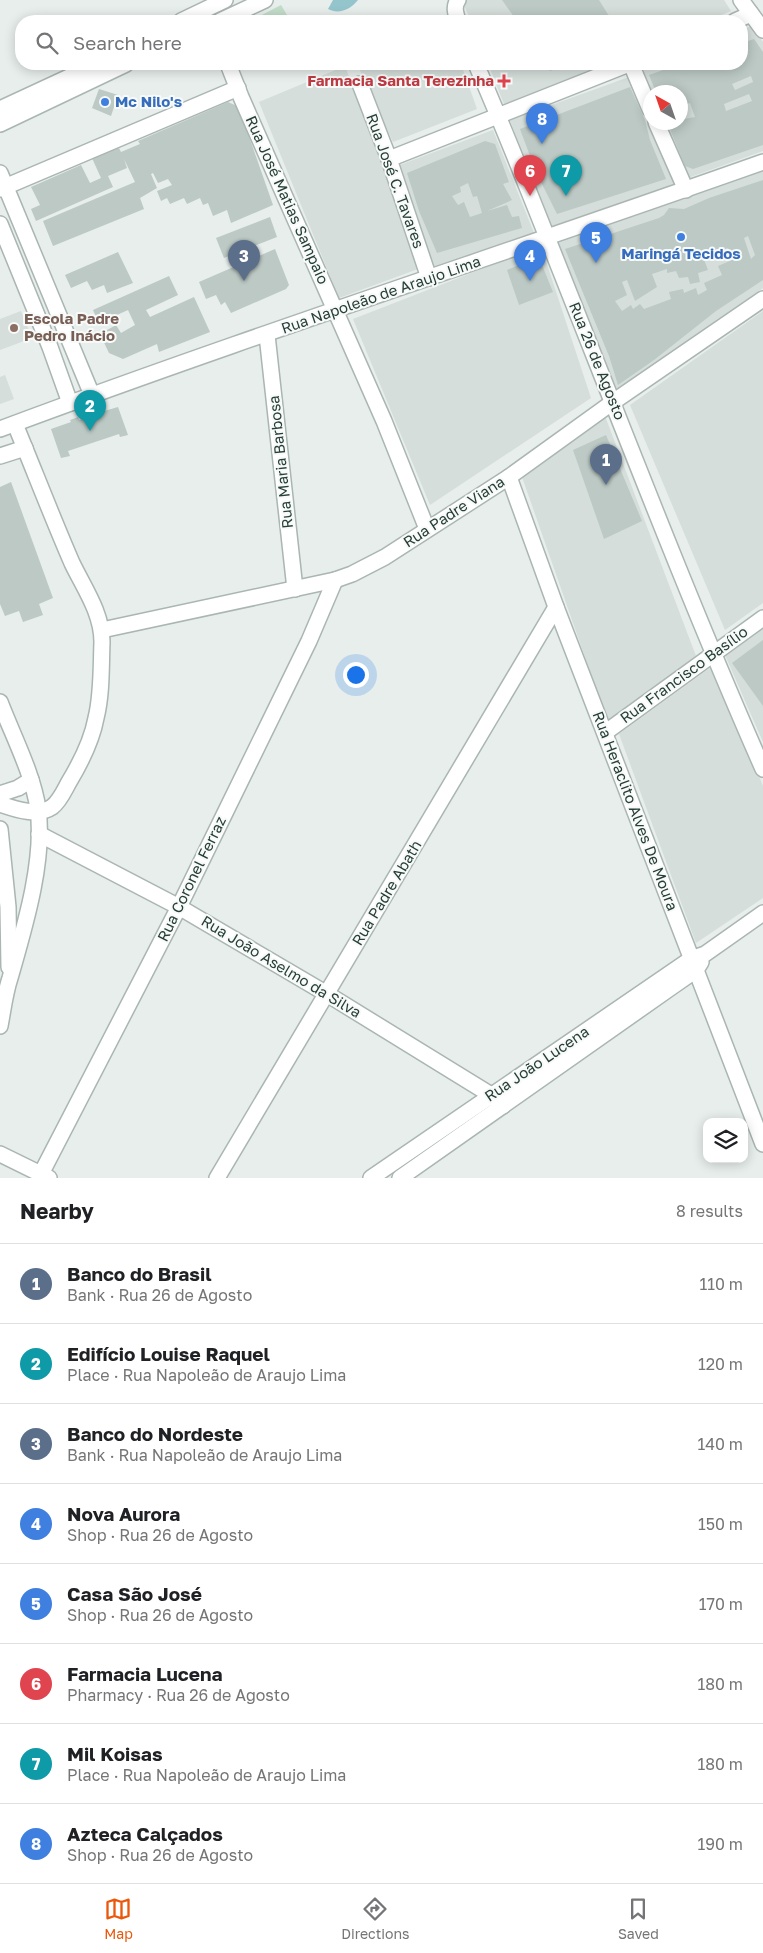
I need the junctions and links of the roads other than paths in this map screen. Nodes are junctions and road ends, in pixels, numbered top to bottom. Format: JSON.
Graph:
{"nodes":[{"id":1,"x":224,"y":0,"type":"edge"},
{"id":2,"x":265,"y":0,"type":"edge"},
{"id":3,"x":741,"y":0,"type":"edge"},
{"id":4,"x":457,"y":2,"type":"edge"},
{"id":5,"x":208,"y":10,"type":"edge"},
{"id":6,"x":751,"y":14,"type":"junction"},
{"id":7,"x":196,"y":15,"type":"edge"},
{"id":8,"x":233,"y":15,"type":"edge"},
{"id":9,"x":458,"y":15,"type":"edge"},
{"id":10,"x":748,"y":15,"type":"edge"},
{"id":11,"x":763,"y":30,"type":"edge"},
{"id":12,"x":84,"y":70,"type":"edge"},
{"id":13,"x":113,"y":70,"type":"edge"},
{"id":14,"x":230,"y":70,"type":"edge"},
{"id":15,"x":479,"y":70,"type":"edge"},
{"id":16,"x":615,"y":70,"type":"edge"},
{"id":17,"x":633,"y":70,"type":"edge"},
{"id":18,"x":360,"y":84,"type":"dead end"},
{"id":19,"x":238,"y":88,"type":"junction"},
{"id":20,"x":643,"y":93,"type":"edge"},
{"id":21,"x":0,"y":109,"type":"edge"},
{"id":22,"x":499,"y":116,"type":"junction"},
{"id":23,"x":0,"y":124,"type":"edge"},
{"id":24,"x":660,"y":130,"type":"edge"},
{"id":25,"x":389,"y":159,"type":"junction"},
{"id":26,"x":763,"y":162,"type":"edge"},
{"id":27,"x":2,"y":183,"type":"edge"},
{"id":28,"x":686,"y":190,"type":"junction"},
{"id":29,"x":0,"y":224,"type":"edge"},
{"id":30,"x":547,"y":237,"type":"junction"},
{"id":31,"x":429,"y":278,"type":"junction"},
{"id":32,"x":763,"y":299,"type":"edge"},
{"id":33,"x":336,"y":309,"type":"junction"},
{"id":34,"x":267,"y":335,"type":"junction"},
{"id":35,"x":92,"y":395,"type":"junction"},
{"id":36,"x":613,"y":402,"type":"junction"},
{"id":37,"x":70,"y":403,"type":"junction"},
{"id":38,"x":15,"y":424,"type":"junction"},
{"id":39,"x":0,"y":429,"type":"edge"},
{"id":40,"x":25,"y":448,"type":"junction"},
{"id":41,"x":0,"y":456,"type":"edge"},
{"id":42,"x":509,"y":476,"type":"junction"},
{"id":43,"x":427,"y":529,"type":"junction"},
{"id":44,"x":335,"y":580,"type":"junction"},
{"id":45,"x":295,"y":589,"type":"junction"},
{"id":46,"x":556,"y":606,"type":"junction"},
{"id":47,"x":763,"y":618,"type":"edge"},
{"id":48,"x":102,"y":630,"type":"junction"},
{"id":49,"x":712,"y":654,"type":"junction"},
{"id":50,"x":0,"y":702,"type":"edge"},
{"id":51,"x":606,"y":732,"type":"junction"},
{"id":52,"x":763,"y":769,"type":"edge"},
{"id":53,"x":30,"y":780,"type":"junction"},
{"id":54,"x":0,"y":794,"type":"edge"},
{"id":55,"x":0,"y":804,"type":"edge"},
{"id":56,"x":38,"y":811,"type":"junction"},
{"id":57,"x":0,"y":829,"type":"edge"},
{"id":58,"x":40,"y":834,"type":"junction"},
{"id":59,"x":179,"y":906,"type":"junction"},
{"id":60,"x":763,"y":913,"type":"edge"},
{"id":61,"x":697,"y":961,"type":"junction"},
{"id":62,"x":10,"y":979,"type":"junction"},
{"id":63,"x":328,"y":994,"type":"junction"},
{"id":64,"x":0,"y":1026,"type":"edge"},
{"id":65,"x":491,"y":1095,"type":"junction"},
{"id":66,"x":503,"y":1106,"type":"junction"},
{"id":67,"x":763,"y":1144,"type":"edge"},
{"id":68,"x":0,"y":1154,"type":"edge"},
{"id":69,"x":45,"y":1176,"type":"edge"},
{"id":70,"x":216,"y":1178,"type":"edge"},
{"id":71,"x":372,"y":1178,"type":"edge"},
{"id":72,"x":400,"y":1178,"type":"edge"}],
"edges":[{"from":1,"to":5,"type":"street"},
{"from":2,"to":8,"type":"street"},
{"from":3,"to":6,"type":"street"},
{"from":4,"to":9,"type":"street"},
{"from":5,"to":7,"type":"street"},
{"from":6,"to":10,"type":"street"},
{"from":6,"to":11,"type":"street"},
{"from":12,"to":21,"type":"street"},
{"from":13,"to":23,"type":"street"},
{"from":14,"to":19,"type":"street","name":"Rua José Matias Sampaio"},
{"from":15,"to":22,"type":"street","name":"Rua 26 de Agosto"},
{"from":16,"to":22,"type":"street"},
{"from":17,"to":20,"type":"street"},
{"from":18,"to":25,"type":"street","name":"Rua José C. Tavares"},
{"from":19,"to":27,"type":"street"},
{"from":19,"to":33,"type":"street","name":"Rua José Matias Sampaio"},
{"from":22,"to":25,"type":"street"},
{"from":22,"to":30,"type":"street","name":"Rua 26 de Agosto"},
{"from":24,"to":28,"type":"street"},
{"from":25,"to":31,"type":"street","name":"Rua José C. Tavares"},
{"from":26,"to":28,"type":"street","name":"Rua Napoleão de Araujo Lima"},
{"from":27,"to":35,"type":"street"},
{"from":28,"to":30,"type":"street","name":"Rua Napoleão de Araujo Lima"},
{"from":29,"to":37,"type":"street"},
{"from":30,"to":31,"type":"street","name":"Rua Napoleão de Araujo Lima"},
{"from":30,"to":36,"type":"street","name":"Rua 26 de Agosto"},
{"from":31,"to":33,"type":"street","name":"Rua Napoleão de Araujo Lima"},
{"from":32,"to":36,"type":"street","name":"Rua Padre Viana"},
{"from":33,"to":34,"type":"street","name":"Rua Napoleão de Araujo Lima"},
{"from":33,"to":43,"type":"street","name":"Rua José Matias Sampaio"},
{"from":34,"to":35,"type":"street","name":"Rua Napoleão de Araujo Lima"},
{"from":34,"to":45,"type":"street","name":"Rua Maria Barbosa"},
{"from":35,"to":37,"type":"street","name":"Rua Napoleão de Araujo Lima"},
{"from":36,"to":42,"type":"street","name":"Rua Padre Viana"},
{"from":36,"to":49,"type":"street","name":"Rua 26 de Agosto"},
{"from":37,"to":38,"type":"street","name":"Rua Napoleão de Araujo Lima"},
{"from":38,"to":39,"type":"street","name":"Rua Napoleão de Araujo Lima"},
{"from":38,"to":40,"type":"street"},
{"from":40,"to":41,"type":"street"},
{"from":40,"to":48,"type":"street"},
{"from":42,"to":43,"type":"street","name":"Rua Padre Viana"},
{"from":42,"to":46,"type":"street","name":"Rua Heraclito Alves De Moura"},
{"from":43,"to":44,"type":"street","name":"Rua Padre Viana"},
{"from":44,"to":45,"type":"street","name":"Rua Padre Viana"},
{"from":44,"to":59,"type":"street","name":"Rua Coronel Ferraz"},
{"from":45,"to":48,"type":"street","name":"Rua Padre Viana"},
{"from":46,"to":51,"type":"street","name":"Rua Heraclito Alves De Moura"},
{"from":46,"to":63,"type":"street","name":"Rua Padre Abath"},
{"from":47,"to":49,"type":"street","name":"Rua Francisco Basílio"},
{"from":48,"to":56,"type":"street"},
{"from":49,"to":51,"type":"street","name":"Rua Francisco Basílio"},
{"from":49,"to":52,"type":"street","name":"Rua 26 de Agosto"},
{"from":50,"to":53,"type":"street"},
{"from":51,"to":61,"type":"street","name":"Rua Heraclito Alves De Moura"},
{"from":53,"to":54,"type":"street"},
{"from":53,"to":56,"type":"street"},
{"from":55,"to":56,"type":"street"},
{"from":56,"to":58,"type":"street"},
{"from":57,"to":62,"type":"street"},
{"from":58,"to":59,"type":"street","name":"Rua João Aselmo da Silva"},
{"from":58,"to":62,"type":"street"},
{"from":59,"to":63,"type":"street","name":"Rua João Aselmo da Silva"},
{"from":59,"to":69,"type":"street","name":"Rua Coronel Ferraz"},
{"from":60,"to":61,"type":"street","name":"Rua João Lucena"},
{"from":61,"to":65,"type":"street","name":"Rua João Lucena"},
{"from":61,"to":66,"type":"street","name":"Rua João Lucena"},
{"from":61,"to":67,"type":"street","name":"Rua Heraclito Alves De Moura"},
{"from":62,"to":64,"type":"street"},
{"from":63,"to":65,"type":"street","name":"Rua João Aselmo da Silva"},
{"from":63,"to":70,"type":"street","name":"Rua Padre Abath"},
{"from":65,"to":66,"type":"street","name":"Rua João Aselmo da Silva"},
{"from":65,"to":71,"type":"street","name":"Rua João Lucena"},
{"from":66,"to":72,"type":"street","name":"Rua João Lucena"},
{"from":68,"to":69,"type":"street"}]}
